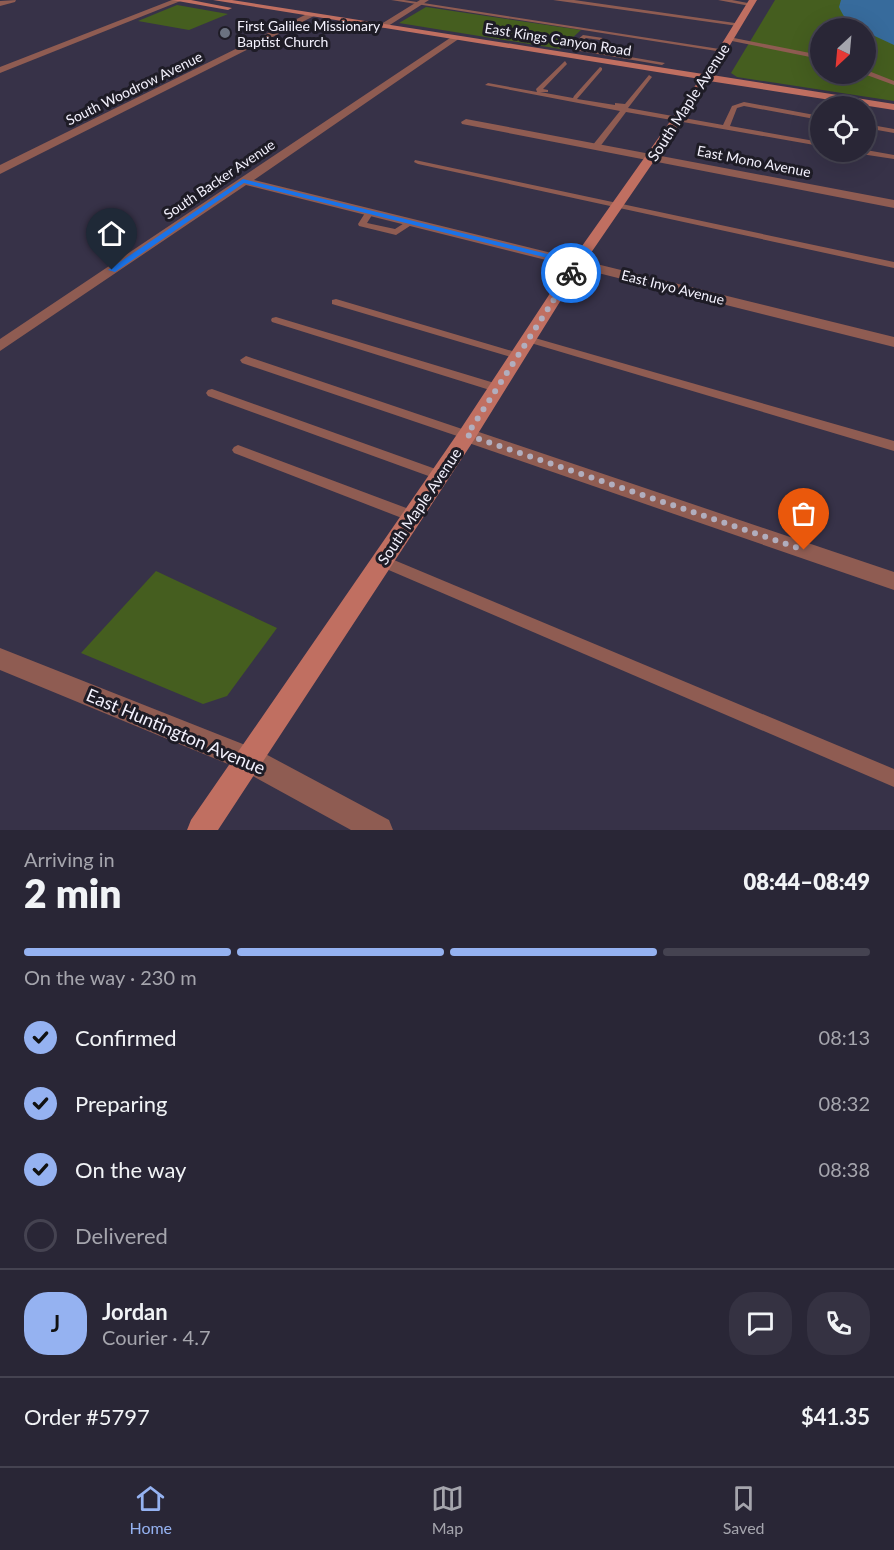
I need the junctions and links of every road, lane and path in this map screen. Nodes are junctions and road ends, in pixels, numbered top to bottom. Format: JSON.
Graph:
{"nodes":[{"id":1,"x":10,"y":0,"type":"edge"},
{"id":2,"x":178,"y":0,"type":"edge"},
{"id":3,"x":218,"y":0,"type":"edge"},
{"id":4,"x":394,"y":0,"type":"edge"},
{"id":5,"x":557,"y":0,"type":"edge"},
{"id":6,"x":721,"y":0,"type":"edge"},
{"id":7,"x":422,"y":2,"type":"edge"},
{"id":8,"x":752,"y":2,"type":"edge"},
{"id":9,"x":0,"y":4,"type":"edge"},
{"id":10,"x":312,"y":15,"type":"junction"},
{"id":11,"x":301,"y":20,"type":"junction"},
{"id":12,"x":738,"y":24,"type":"junction"},
{"id":13,"x":382,"y":26,"type":"junction"},
{"id":14,"x":729,"y":39,"type":"junction"},
{"id":15,"x":451,"y":41,"type":"junction"},
{"id":16,"x":721,"y":53,"type":"junction"},
{"id":17,"x":810,"y":55,"type":"edge"},
{"id":18,"x":667,"y":56,"type":"dead end"},
{"id":19,"x":565,"y":63,"type":"junction"},
{"id":20,"x":600,"y":69,"type":"junction"},
{"id":21,"x":0,"y":70,"type":"edge"},
{"id":22,"x":656,"y":70,"type":"junction"},
{"id":23,"x":876,"y":76,"type":"edge"},
{"id":24,"x":703,"y":81,"type":"junction"},
{"id":25,"x":894,"y":82,"type":"edge"},
{"id":26,"x":488,"y":85,"type":"dead end"},
{"id":27,"x":576,"y":97,"type":"junction"},
{"id":28,"x":755,"y":99,"type":"junction"},
{"id":29,"x":810,"y":104,"type":"edge"},
{"id":30,"x":894,"y":107,"type":"edge"},
{"id":31,"x":625,"y":108,"type":"junction"},
{"id":32,"x":876,"y":114,"type":"edge"},
{"id":33,"x":810,"y":115,"type":"edge"},
{"id":34,"x":894,"y":117,"type":"edge"},
{"id":35,"x":676,"y":119,"type":"junction"},
{"id":36,"x":466,"y":122,"type":"dead end"},
{"id":37,"x":724,"y":128,"type":"junction"},
{"id":38,"x":876,"y":128,"type":"edge"},
{"id":39,"x":894,"y":131,"type":"edge"},
{"id":40,"x":810,"y":142,"type":"edge"},
{"id":41,"x":596,"y":146,"type":"junction"},
{"id":42,"x":876,"y":154,"type":"edge"},
{"id":43,"x":653,"y":157,"type":"junction"},
{"id":44,"x":894,"y":157,"type":"edge"},
{"id":45,"x":418,"y":162,"type":"dead end"},
{"id":46,"x":0,"y":170,"type":"edge"},
{"id":47,"x":243,"y":181,"type":"junction"},
{"id":48,"x":619,"y":204,"type":"junction"},
{"id":49,"x":894,"y":204,"type":"edge"},
{"id":50,"x":577,"y":263,"type":"junction"},
{"id":51,"x":894,"y":265,"type":"edge"},
{"id":52,"x":336,"y":302,"type":"dead end"},
{"id":53,"x":276,"y":320,"type":"dead end"},
{"id":54,"x":528,"y":339,"type":"junction"},
{"id":55,"x":894,"y":342,"type":"edge"},
{"id":56,"x":0,"y":346,"type":"edge"},
{"id":57,"x":518,"y":356,"type":"junction"},
{"id":58,"x":246,"y":360,"type":"dead end"},
{"id":59,"x":497,"y":388,"type":"junction"},
{"id":60,"x":212,"y":393,"type":"dead end"},
{"id":61,"x":467,"y":435,"type":"junction"},
{"id":62,"x":894,"y":446,"type":"edge"},
{"id":63,"x":238,"y":450,"type":"dead end"},
{"id":64,"x":440,"y":475,"type":"junction"},
{"id":65,"x":412,"y":516,"type":"junction"},
{"id":66,"x":382,"y":561,"type":"junction"},
{"id":67,"x":894,"y":581,"type":"edge"},
{"id":68,"x":0,"y":659,"type":"edge"},
{"id":69,"x":249,"y":759,"type":"junction"},
{"id":70,"x":894,"y":778,"type":"edge"},
{"id":71,"x":201,"y":830,"type":"edge"},
{"id":72,"x":379,"y":830,"type":"edge"}],
"edges":[{"from":1,"to":9,"type":"street"},
{"from":2,"to":11,"type":"main road","name":"East Kings Canyon Road"},
{"from":2,"to":21,"type":"street"},
{"from":3,"to":10,"type":"main road","name":"East Kings Canyon Road"},
{"from":4,"to":7,"type":"lane"},
{"from":5,"to":12,"type":"street"},
{"from":6,"to":8,"type":"lane"},
{"from":7,"to":13,"type":"street"},
{"from":7,"to":16,"type":"lane"},
{"from":8,"to":12,"type":"main road","name":"South Maple Avenue"},
{"from":10,"to":11,"type":"street","name":"South Woodrow Avenue"},
{"from":10,"to":13,"type":"main road","name":"East Kings Canyon Road"},
{"from":11,"to":15,"type":"main road","name":"East Kings Canyon Road"},
{"from":11,"to":46,"type":"street","name":"South Woodrow Avenue"},
{"from":12,"to":14,"type":"main road","name":"South Maple Avenue"},
{"from":13,"to":15,"type":"main road","name":"East Kings Canyon Road"},
{"from":14,"to":16,"type":"main road","name":"South Maple Avenue"},
{"from":14,"to":17,"type":"lane"},
{"from":15,"to":19,"type":"main road","name":"East Kings Canyon Road"},
{"from":15,"to":22,"type":"main road","name":"East Kings Canyon Road"},
{"from":15,"to":47,"type":"street","name":"South Backer Avenue"},
{"from":16,"to":22,"type":"lane"},
{"from":16,"to":24,"type":"main road","name":"South Maple Avenue"},
{"from":18,"to":22,"type":"lane"},
{"from":19,"to":20,"type":"main road","name":"East Kings Canyon Road"},
{"from":19,"to":27,"type":"lane"},
{"from":20,"to":22,"type":"main road","name":"East Kings Canyon Road"},
{"from":20,"to":27,"type":"lane"},
{"from":22,"to":24,"type":"main road","name":"East Kings Canyon Road"},
{"from":22,"to":31,"type":"lane"},
{"from":23,"to":25,"type":"lane"},
{"from":24,"to":28,"type":"main road","name":"East Kings Canyon Road"},
{"from":24,"to":30,"type":"main road","name":"East Kings Canyon Road"},
{"from":24,"to":35,"type":"main road","name":"South Maple Avenue"},
{"from":26,"to":31,"type":"lane"},
{"from":27,"to":31,"type":"lane"},
{"from":28,"to":29,"type":"main road","name":"East Kings Canyon Road"},
{"from":28,"to":33,"type":"lane"},
{"from":28,"to":37,"type":"lane"},
{"from":31,"to":35,"type":"lane"},
{"from":31,"to":41,"type":"lane"},
{"from":32,"to":34,"type":"main road"},
{"from":35,"to":37,"type":"lane"},
{"from":35,"to":43,"type":"main road","name":"South Maple Avenue"},
{"from":36,"to":41,"type":"street","name":"East Mono Avenue"},
{"from":37,"to":40,"type":"lane"},
{"from":38,"to":39,"type":"lane"},
{"from":41,"to":43,"type":"street","name":"East Mono Avenue"},
{"from":42,"to":44,"type":"lane"},
{"from":43,"to":48,"type":"main road","name":"South Maple Avenue"},
{"from":43,"to":49,"type":"street","name":"East Mono Avenue"},
{"from":45,"to":48,"type":"lane"},
{"from":47,"to":50,"type":"street","name":"East Inyo Avenue"},
{"from":47,"to":56,"type":"street","name":"South Backer Avenue"},
{"from":48,"to":50,"type":"main road","name":"South Maple Avenue"},
{"from":48,"to":51,"type":"lane"},
{"from":50,"to":54,"type":"main road","name":"South Maple Avenue"},
{"from":50,"to":55,"type":"street","name":"East Inyo Avenue"},
{"from":52,"to":57,"type":"lane"},
{"from":53,"to":59,"type":"lane"},
{"from":54,"to":57,"type":"main road","name":"South Maple Avenue"},
{"from":54,"to":62,"type":"lane"},
{"from":57,"to":59,"type":"main road","name":"South Maple Avenue"},
{"from":58,"to":61,"type":"lane"},
{"from":59,"to":61,"type":"main road","name":"South Maple Avenue"},
{"from":60,"to":64,"type":"lane"},
{"from":61,"to":64,"type":"main road","name":"South Maple Avenue"},
{"from":61,"to":67,"type":"street"},
{"from":63,"to":65,"type":"lane"},
{"from":64,"to":65,"type":"main road","name":"South Maple Avenue"},
{"from":65,"to":66,"type":"main road","name":"South Maple Avenue"},
{"from":66,"to":69,"type":"main road","name":"South Maple Avenue"},
{"from":66,"to":70,"type":"lane"},
{"from":68,"to":69,"type":"street","name":"East Huntington Avenue"},
{"from":69,"to":71,"type":"main road","name":"South Maple Avenue"},
{"from":69,"to":72,"type":"street","name":"East Huntington Avenue"}]}
